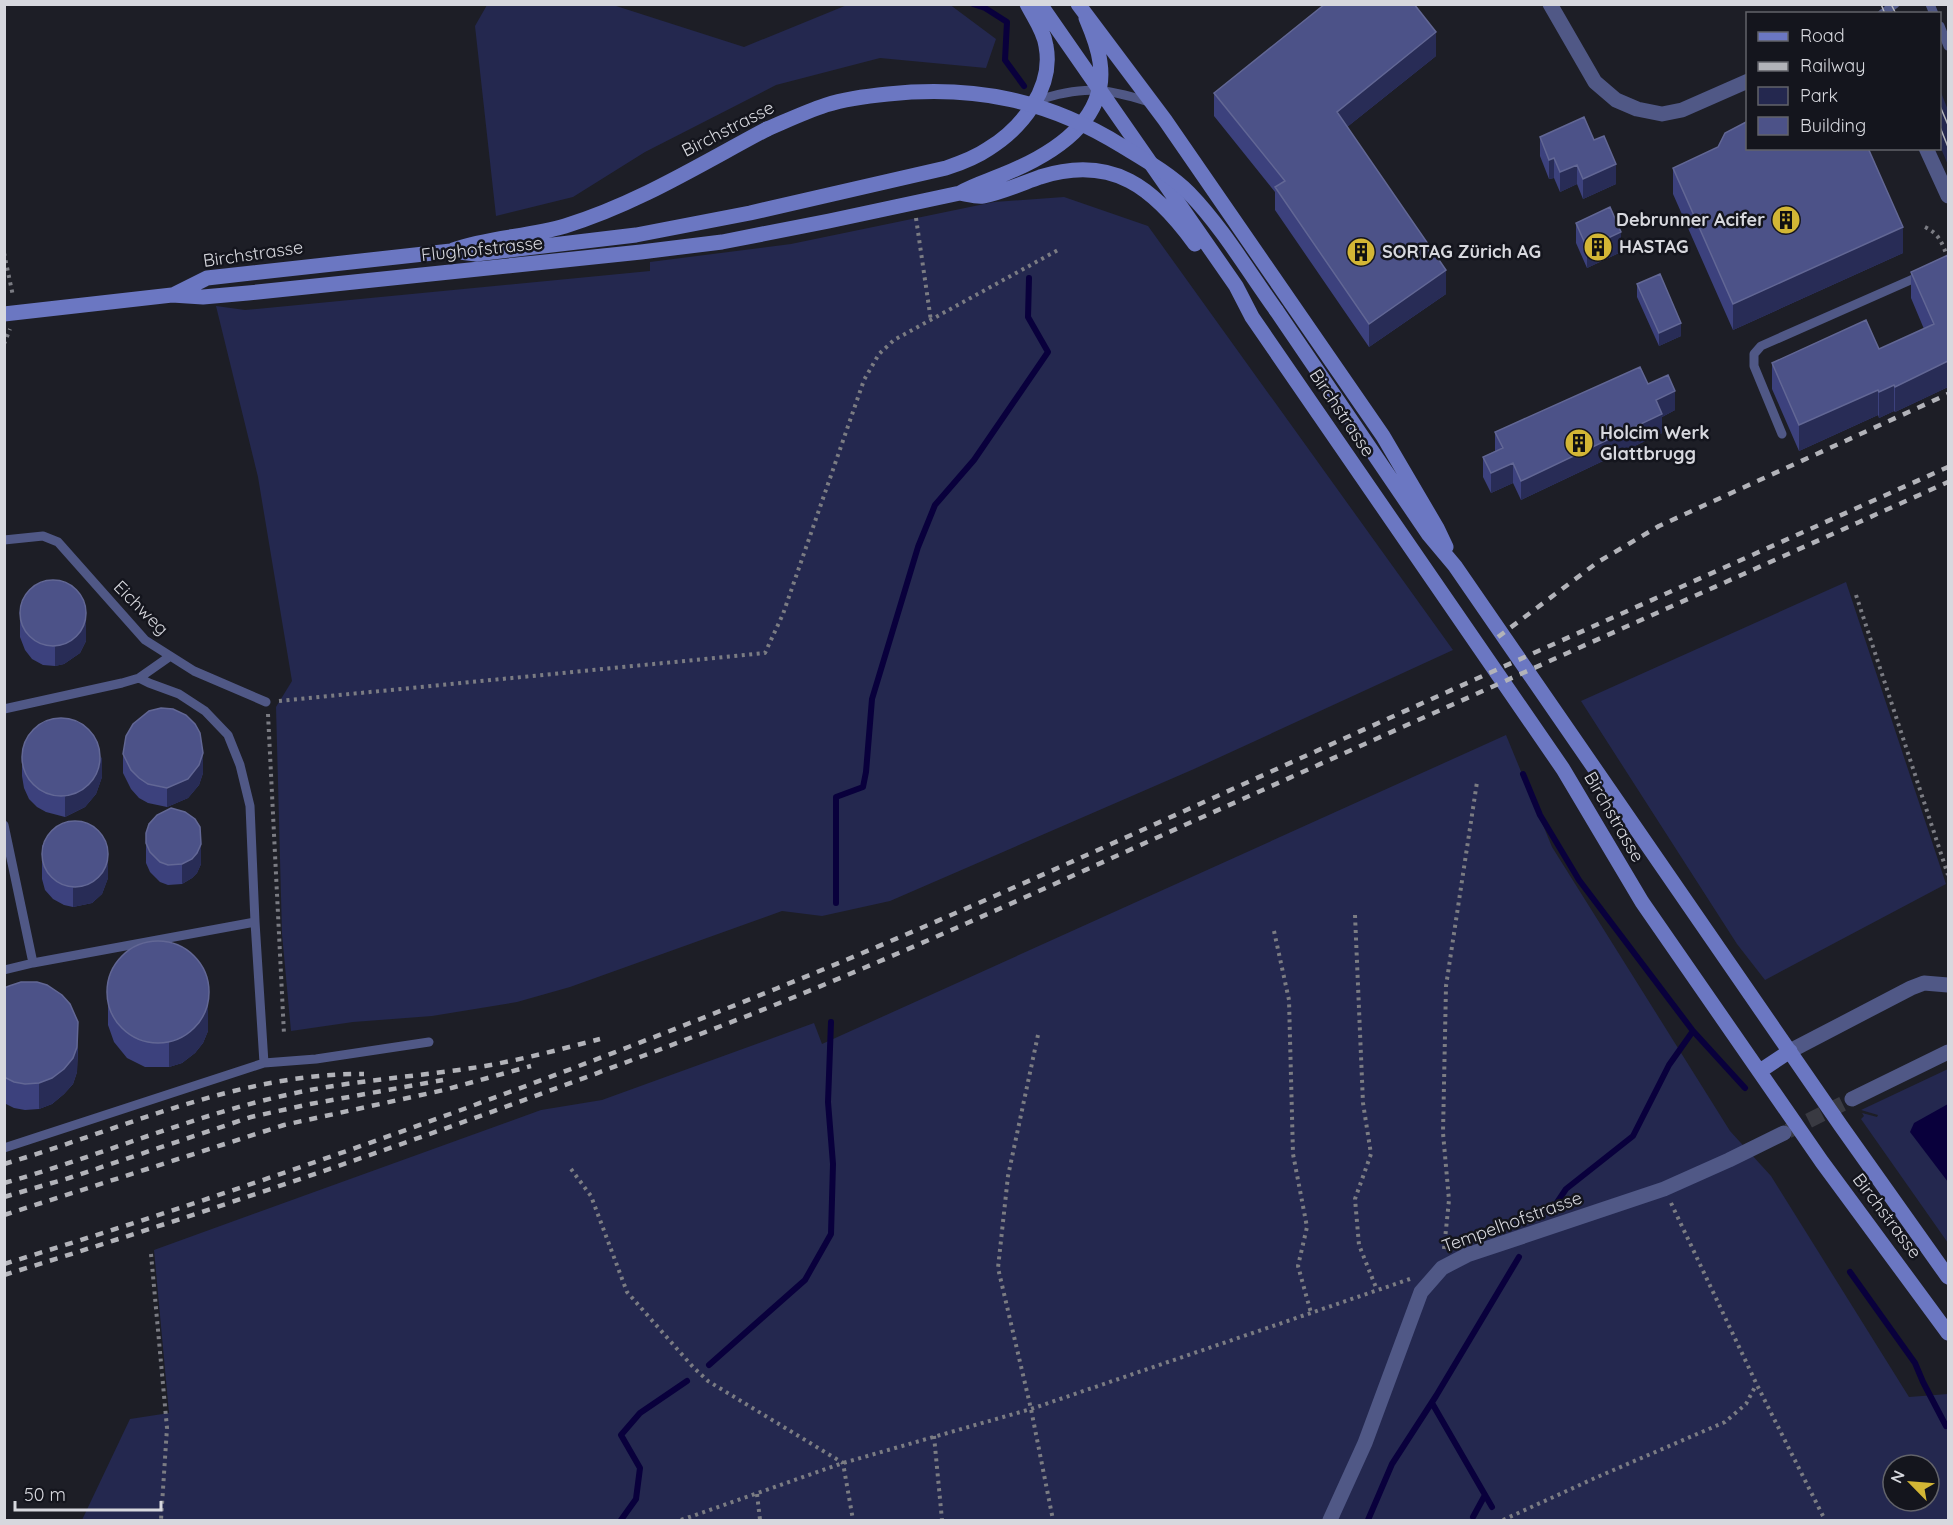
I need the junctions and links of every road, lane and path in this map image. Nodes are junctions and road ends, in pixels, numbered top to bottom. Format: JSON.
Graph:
{"nodes":[{"id":1,"x":1027,"y":4,"type":"edge"},
{"id":2,"x":1040,"y":4,"type":"edge"},
{"id":3,"x":1078,"y":4,"type":"edge"},
{"id":4,"x":1550,"y":4,"type":"edge"},
{"id":5,"x":1086,"y":18,"type":"junction"},
{"id":6,"x":1941,"y":28,"type":"edge"},
{"id":7,"x":1948,"y":46,"type":"edge"},
{"id":8,"x":1746,"y":82,"type":"edge"},
{"id":9,"x":1099,"y":89,"type":"junction"},
{"id":10,"x":1035,"y":102,"type":"junction"},
{"id":11,"x":1152,"y":103,"type":"junction"},
{"id":12,"x":1927,"y":150,"type":"edge"},
{"id":13,"x":960,"y":193,"type":"junction"},
{"id":14,"x":1948,"y":196,"type":"edge"},
{"id":15,"x":914,"y":204,"type":"junction"},
{"id":16,"x":1925,"y":227,"type":"dead end"},
{"id":17,"x":1058,"y":250,"type":"dead end"},
{"id":18,"x":451,"y":251,"type":"junction"},
{"id":19,"x":4,"y":253,"type":"edge"},
{"id":20,"x":1948,"y":258,"type":"edge"},
{"id":21,"x":1928,"y":272,"type":"edge"},
{"id":22,"x":172,"y":295,"type":"junction"},
{"id":23,"x":10,"y":313,"type":"edge"},
{"id":24,"x":1252,"y":317,"type":"junction"},
{"id":25,"x":931,"y":321,"type":"junction"},
{"id":26,"x":1782,"y":434,"type":"dead end"},
{"id":27,"x":4,"y":540,"type":"edge"},
{"id":28,"x":1455,"y":566,"type":"junction"},
{"id":29,"x":1856,"y":595,"type":"dead end"},
{"id":30,"x":169,"y":657,"type":"junction"},
{"id":31,"x":139,"y":678,"type":"junction"},
{"id":32,"x":266,"y":702,"type":"junction"},
{"id":33,"x":4,"y":709,"type":"edge"},
{"id":34,"x":1477,"y":782,"type":"dead end"},
{"id":35,"x":4,"y":825,"type":"edge"},
{"id":36,"x":1948,"y":875,"type":"edge"},
{"id":37,"x":1355,"y":915,"type":"dead end"},
{"id":38,"x":255,"y":922,"type":"junction"},
{"id":39,"x":1274,"y":931,"type":"dead end"},
{"id":40,"x":33,"y":963,"type":"junction"},
{"id":41,"x":4,"y":970,"type":"edge"},
{"id":42,"x":1948,"y":985,"type":"edge"},
{"id":43,"x":284,"y":1034,"type":"dead end"},
{"id":44,"x":1038,"y":1035,"type":"dead end"},
{"id":45,"x":429,"y":1042,"type":"dead end"},
{"id":46,"x":1790,"y":1051,"type":"junction"},
{"id":47,"x":1948,"y":1052,"type":"edge"},
{"id":48,"x":264,"y":1063,"type":"junction"},
{"id":49,"x":1760,"y":1071,"type":"junction"},
{"id":50,"x":1852,"y":1099,"type":"tunnel mouth"},
{"id":51,"x":1784,"y":1133,"type":"tunnel mouth"},
{"id":52,"x":4,"y":1148,"type":"edge"},
{"id":53,"x":571,"y":1169,"type":"dead end"},
{"id":54,"x":1664,"y":1189,"type":"junction"},
{"id":55,"x":151,"y":1254,"type":"dead end"},
{"id":56,"x":1442,"y":1268,"type":"junction"},
{"id":57,"x":1948,"y":1277,"type":"edge"},
{"id":58,"x":1377,"y":1290,"type":"junction"},
{"id":59,"x":1311,"y":1313,"type":"junction"},
{"id":60,"x":1948,"y":1333,"type":"edge"},
{"id":61,"x":1757,"y":1385,"type":"junction"},
{"id":62,"x":1031,"y":1409,"type":"junction"},
{"id":63,"x":934,"y":1436,"type":"junction"},
{"id":64,"x":843,"y":1463,"type":"junction"},
{"id":65,"x":757,"y":1494,"type":"junction"},
{"id":66,"x":161,"y":1521,"type":"edge"},
{"id":67,"x":681,"y":1521,"type":"edge"},
{"id":68,"x":760,"y":1521,"type":"edge"},
{"id":69,"x":853,"y":1521,"type":"edge"},
{"id":70,"x":942,"y":1521,"type":"edge"},
{"id":71,"x":1053,"y":1521,"type":"edge"},
{"id":72,"x":1330,"y":1521,"type":"edge"},
{"id":73,"x":1503,"y":1521,"type":"edge"},
{"id":74,"x":1825,"y":1521,"type":"edge"}],
"edges":[{"from":1,"to":10,"type":"main road","name":"Birchstrasse"},
{"from":2,"to":9,"type":"main road","name":"Birchstrasse"},
{"from":3,"to":5,"type":"main road","name":"Birchstrasse"},
{"from":4,"to":8,"type":"street"},
{"from":5,"to":9,"type":"main road","name":"Birchstrasse"},
{"from":5,"to":11,"type":"main road","name":"Birchstrasse"},
{"from":6,"to":7,"type":"lane"},
{"from":9,"to":10,"type":"lane"},
{"from":9,"to":11,"type":"lane"},
{"from":9,"to":13,"type":"main road","name":"Birchstrasse"},
{"from":9,"to":24,"type":"main road","name":"Birchstrasse"},
{"from":10,"to":18,"type":"main road","name":"Birchstrasse"},
{"from":11,"to":28,"type":"main road","name":"Birchstrasse"},
{"from":12,"to":14,"type":"street"},
{"from":13,"to":15,"type":"main road","name":"Flughofstrasse"},
{"from":13,"to":24,"type":"main road","name":"Birchstrasse"},
{"from":15,"to":22,"type":"main road","name":"Flughofstrasse"},
{"from":15,"to":25,"type":"path"},
{"from":16,"to":20,"type":"path"},
{"from":17,"to":25,"type":"path"},
{"from":18,"to":22,"type":"main road","name":"Birchstrasse"},
{"from":18,"to":28,"type":"main road","name":"Birchstrasse","bridge":true},
{"from":19,"to":23,"type":"path"},
{"from":21,"to":26,"type":"lane"},
{"from":22,"to":23,"type":"main road","name":"Flughofstrasse"},
{"from":24,"to":49,"type":"main road","name":"Birchstrasse"},
{"from":25,"to":32,"type":"path"},
{"from":27,"to":30,"type":"lane","name":"Eichweg"},
{"from":28,"to":46,"type":"main road","name":"Birchstrasse"},
{"from":29,"to":36,"type":"path"},
{"from":30,"to":31,"type":"lane"},
{"from":30,"to":32,"type":"lane","name":"Eichweg"},
{"from":31,"to":33,"type":"lane"},
{"from":31,"to":38,"type":"lane"},
{"from":32,"to":43,"type":"path"},
{"from":34,"to":56,"type":"path"},
{"from":35,"to":40,"type":"lane"},
{"from":37,"to":58,"type":"path"},
{"from":38,"to":40,"type":"lane"},
{"from":38,"to":48,"type":"lane"},
{"from":39,"to":59,"type":"path"},
{"from":40,"to":41,"type":"lane"},
{"from":42,"to":46,"type":"street"},
{"from":44,"to":62,"type":"path"},
{"from":45,"to":48,"type":"lane"},
{"from":46,"to":49,"type":"main road"},
{"from":46,"to":57,"type":"main road","name":"Birchstrasse"},
{"from":47,"to":50,"type":"street"},
{"from":48,"to":52,"type":"lane"},
{"from":49,"to":60,"type":"main road","name":"Birchstrasse"},
{"from":51,"to":54,"type":"street","name":"Tempelhofstrasse"},
{"from":53,"to":64,"type":"path"},
{"from":54,"to":56,"type":"street","name":"Tempelhofstrasse"},
{"from":54,"to":61,"type":"path"},
{"from":55,"to":66,"type":"path"},
{"from":56,"to":58,"type":"path"},
{"from":56,"to":72,"type":"street","name":"Tempelhofstrasse"},
{"from":58,"to":59,"type":"path"},
{"from":59,"to":62,"type":"path"},
{"from":61,"to":73,"type":"path"},
{"from":61,"to":74,"type":"path"},
{"from":62,"to":63,"type":"path"},
{"from":62,"to":71,"type":"path"},
{"from":63,"to":64,"type":"path"},
{"from":63,"to":70,"type":"path"},
{"from":64,"to":65,"type":"path"},
{"from":64,"to":69,"type":"path"},
{"from":65,"to":67,"type":"path"},
{"from":65,"to":68,"type":"path"}]}
